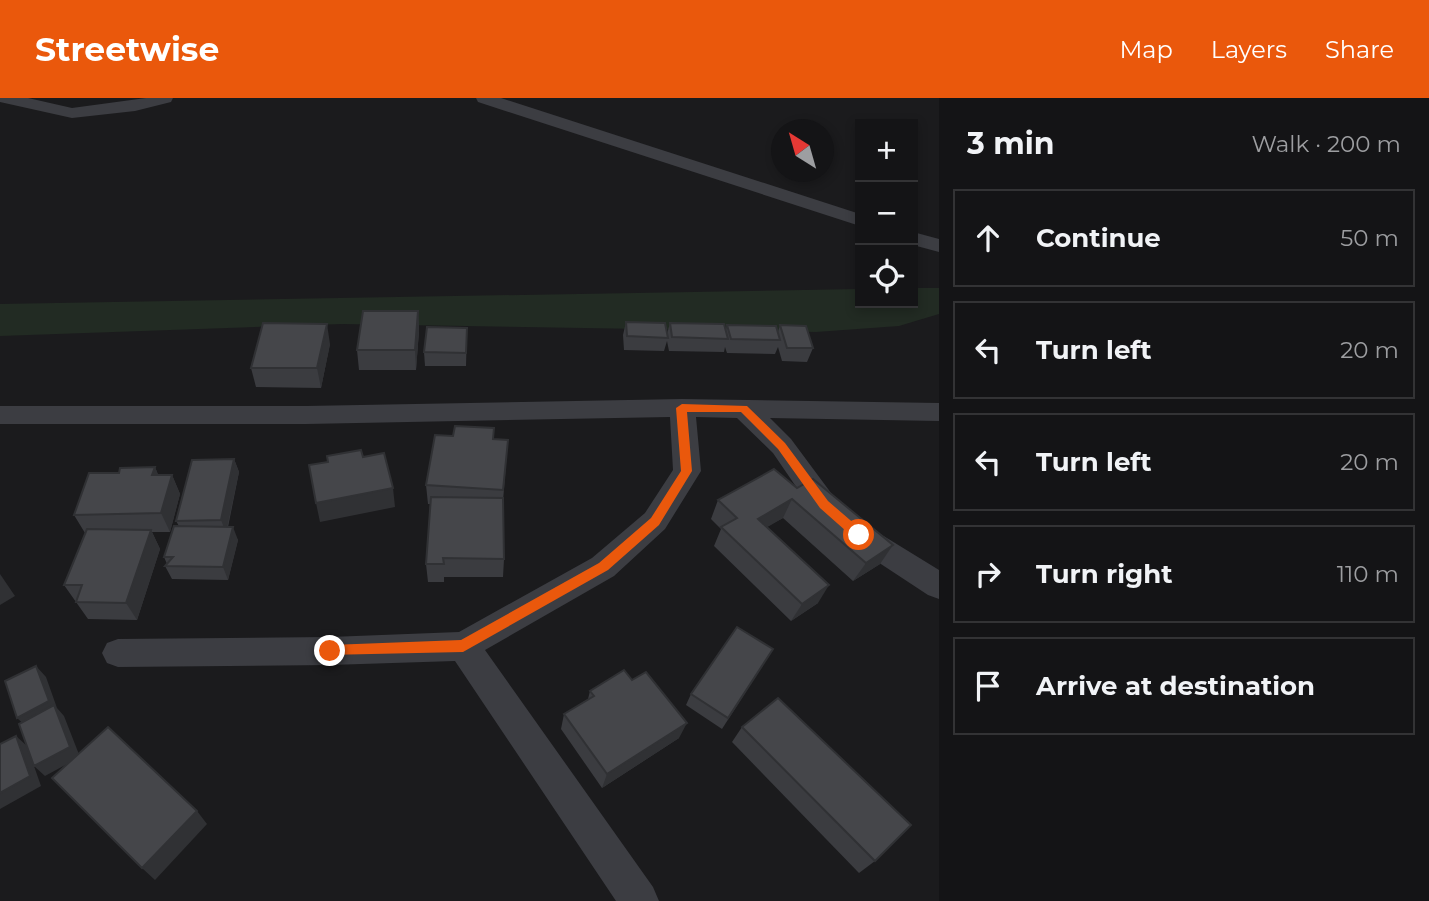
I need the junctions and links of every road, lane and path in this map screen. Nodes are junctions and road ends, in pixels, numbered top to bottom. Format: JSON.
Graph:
{"nodes":[{"id":1,"x":6,"y":98,"type":"edge"},
{"id":2,"x":164,"y":98,"type":"edge"},
{"id":3,"x":484,"y":98,"type":"edge"},
{"id":4,"x":855,"y":218,"type":"edge"},
{"id":5,"x":918,"y":239,"type":"edge"},
{"id":6,"x":939,"y":246,"type":"edge"},
{"id":7,"x":682,"y":408,"type":"junction"},
{"id":8,"x":744,"y":409,"type":"junction"},
{"id":9,"x":939,"y":412,"type":"edge"},
{"id":10,"x":0,"y":415,"type":"edge"},
{"id":11,"x":939,"y":586,"type":"edge"},
{"id":12,"x":463,"y":646,"type":"junction"},
{"id":13,"x":118,"y":653,"type":"dead end"},
{"id":14,"x":639,"y":901,"type":"edge"}],
"edges":[{"from":1,"to":2,"type":"street"},
{"from":3,"to":4,"type":"street"},
{"from":5,"to":6,"type":"street"},
{"from":7,"to":8,"type":"street"},
{"from":7,"to":10,"type":"street"},
{"from":7,"to":12,"type":"street"},
{"from":8,"to":9,"type":"street"},
{"from":8,"to":11,"type":"street"},
{"from":12,"to":13,"type":"street"},
{"from":12,"to":14,"type":"street"}]}
